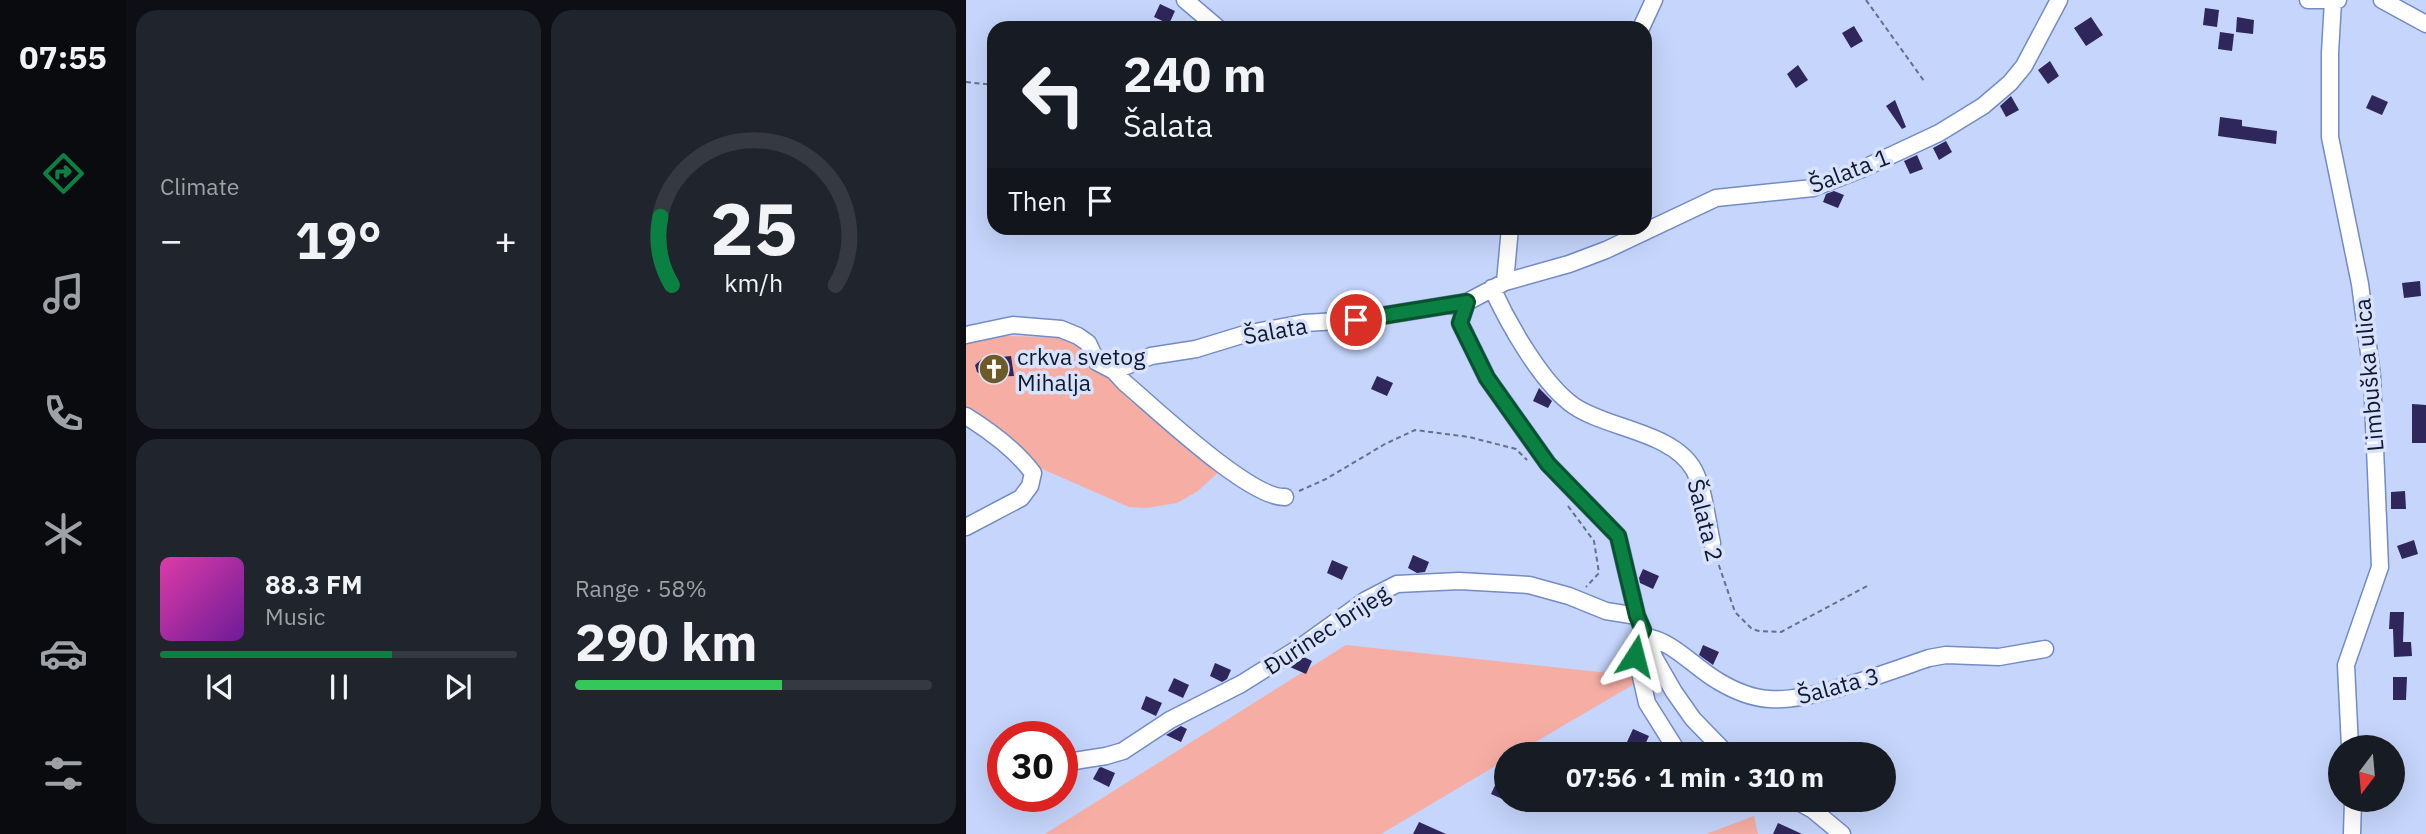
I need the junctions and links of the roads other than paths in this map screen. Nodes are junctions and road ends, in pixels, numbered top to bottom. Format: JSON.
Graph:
{"nodes":[{"id":1,"x":1185,"y":0,"type":"edge"},
{"id":2,"x":1654,"y":0,"type":"edge"},
{"id":3,"x":2059,"y":0,"type":"edge"},
{"id":4,"x":2308,"y":0,"type":"edge"},
{"id":5,"x":2335,"y":0,"type":"edge"},
{"id":6,"x":2382,"y":0,"type":"edge"},
{"id":7,"x":1210,"y":21,"type":"edge"},
{"id":8,"x":1644,"y":21,"type":"edge"},
{"id":9,"x":2426,"y":24,"type":"edge"},
{"id":10,"x":1652,"y":228,"type":"edge"},
{"id":11,"x":1509,"y":235,"type":"edge"},
{"id":12,"x":1638,"y":235,"type":"edge"},
{"id":13,"x":1499,"y":285,"type":"junction"},
{"id":14,"x":1467,"y":302,"type":"junction"},
{"id":15,"x":966,"y":335,"type":"edge"},
{"id":16,"x":1114,"y":370,"type":"junction"},
{"id":17,"x":966,"y":416,"type":"edge"},
{"id":18,"x":1285,"y":497,"type":"road end"},
{"id":19,"x":966,"y":527,"type":"edge"},
{"id":20,"x":1712,"y":543,"type":"road end"},
{"id":21,"x":1642,"y":628,"type":"junction"},
{"id":22,"x":2045,"y":649,"type":"dead end"},
{"id":23,"x":2349,"y":735,"type":"edge"},
{"id":24,"x":1671,"y":742,"type":"edge"},
{"id":25,"x":1714,"y":742,"type":"edge"},
{"id":26,"x":1078,"y":760,"type":"edge"},
{"id":27,"x":1815,"y":812,"type":"edge"},
{"id":28,"x":2353,"y":812,"type":"edge"},
{"id":29,"x":1842,"y":834,"type":"edge"},
{"id":30,"x":2352,"y":834,"type":"edge"}],
"edges":[{"from":1,"to":7,"type":"street"},
{"from":2,"to":8,"type":"street"},
{"from":3,"to":10,"type":"street","name":"Šalata 1"},
{"from":4,"to":5,"type":"street"},
{"from":5,"to":23,"type":"street","name":"Limbuška ulica"},
{"from":6,"to":9,"type":"street"},
{"from":11,"to":13,"type":"street"},
{"from":12,"to":13,"type":"street","name":"Šalata 1"},
{"from":13,"to":14,"type":"street","name":"Šalata"},
{"from":13,"to":20,"type":"street","name":"Šalata 2"},
{"from":14,"to":16,"type":"street","name":"Šalata"},
{"from":14,"to":21,"type":"street"},
{"from":15,"to":16,"type":"street"},
{"from":16,"to":18,"type":"street"},
{"from":17,"to":19,"type":"street"},
{"from":21,"to":22,"type":"street","name":"Šalata 3"},
{"from":21,"to":24,"type":"street"},
{"from":21,"to":25,"type":"street"},
{"from":21,"to":26,"type":"street","name":"Đurinec brijeg"},
{"from":27,"to":29,"type":"street"},
{"from":28,"to":30,"type":"street"}]}
